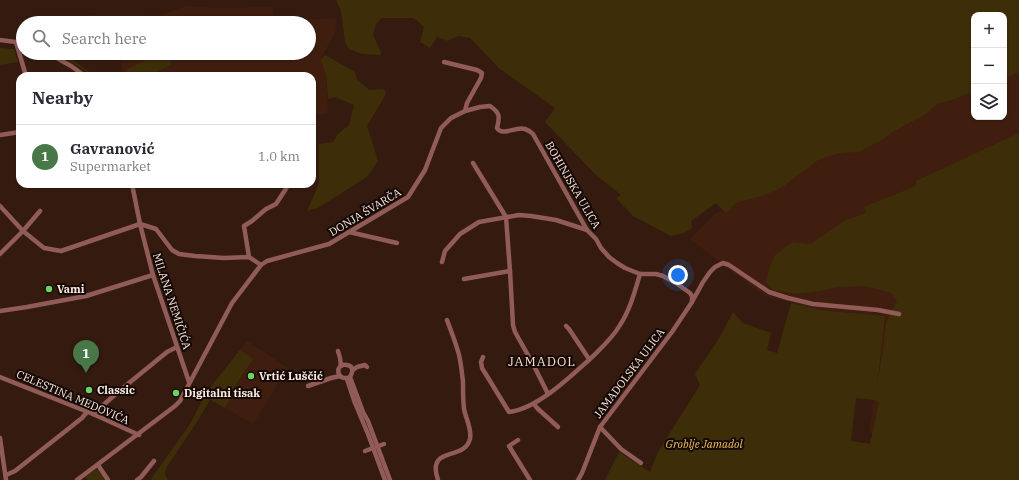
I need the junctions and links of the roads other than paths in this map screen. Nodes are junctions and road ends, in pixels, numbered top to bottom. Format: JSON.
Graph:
{"nodes":[{"id":1,"x":0,"y":40,"type":"edge"},
{"id":2,"x":16,"y":42,"type":"edge"},
{"id":3,"x":21,"y":60,"type":"edge"},
{"id":4,"x":60,"y":60,"type":"edge"},
{"id":5,"x":444,"y":62,"type":"dead end"},
{"id":6,"x":25,"y":72,"type":"edge"},
{"id":7,"x":79,"y":72,"type":"edge"},
{"id":8,"x":465,"y":111,"type":"junction"},
{"id":9,"x":16,"y":133,"type":"edge"},
{"id":10,"x":0,"y":135,"type":"edge"},
{"id":11,"x":473,"y":163,"type":"dead end"},
{"id":12,"x":133,"y":188,"type":"edge"},
{"id":13,"x":287,"y":188,"type":"edge"},
{"id":14,"x":0,"y":206,"type":"edge"},
{"id":15,"x":40,"y":211,"type":"dead end"},
{"id":16,"x":506,"y":217,"type":"junction"},
{"id":17,"x":140,"y":224,"type":"junction"},
{"id":18,"x":587,"y":230,"type":"junction"},
{"id":19,"x":23,"y":231,"type":"junction"},
{"id":20,"x":349,"y":232,"type":"junction"},
{"id":21,"x":397,"y":243,"type":"dead end"},
{"id":22,"x":0,"y":254,"type":"edge"},
{"id":23,"x":249,"y":257,"type":"junction"},
{"id":24,"x":442,"y":262,"type":"dead end"},
{"id":25,"x":261,"y":265,"type":"junction"},
{"id":26,"x":510,"y":271,"type":"junction"},
{"id":27,"x":640,"y":274,"type":"junction"},
{"id":28,"x":153,"y":275,"type":"junction"},
{"id":29,"x":464,"y":279,"type":"dead end"},
{"id":30,"x":692,"y":302,"type":"junction"},
{"id":31,"x":0,"y":312,"type":"edge"},
{"id":32,"x":899,"y":314,"type":"dead end"},
{"id":33,"x":447,"y":320,"type":"dead end"},
{"id":34,"x":566,"y":326,"type":"dead end"},
{"id":35,"x":177,"y":347,"type":"junction"},
{"id":36,"x":338,"y":351,"type":"dead end"},
{"id":37,"x":483,"y":357,"type":"dead end"},
{"id":38,"x":589,"y":359,"type":"junction"},
{"id":39,"x":343,"y":365,"type":"junction"},
{"id":40,"x":367,"y":367,"type":"dead end"},
{"id":41,"x":354,"y":368,"type":"junction"},
{"id":42,"x":339,"y":374,"type":"junction"},
{"id":43,"x":0,"y":377,"type":"edge"},
{"id":44,"x":348,"y":378,"type":"junction"},
{"id":45,"x":189,"y":382,"type":"junction"},
{"id":46,"x":308,"y":386,"type":"dead end"},
{"id":47,"x":548,"y":394,"type":"junction"},
{"id":48,"x":534,"y":404,"type":"junction"},
{"id":49,"x":87,"y":412,"type":"junction"},
{"id":50,"x":93,"y":414,"type":"junction"},
{"id":51,"x":558,"y":427,"type":"dead end"},
{"id":52,"x":600,"y":428,"type":"junction"},
{"id":53,"x":139,"y":435,"type":"junction"},
{"id":54,"x":0,"y":438,"type":"edge"},
{"id":55,"x":518,"y":440,"type":"dead end"},
{"id":56,"x":384,"y":444,"type":"dead end"},
{"id":57,"x":375,"y":447,"type":"junction"},
{"id":58,"x":365,"y":451,"type":"dead end"},
{"id":59,"x":154,"y":461,"type":"dead end"},
{"id":60,"x":641,"y":463,"type":"dead end"},
{"id":61,"x":98,"y":465,"type":"junction"},
{"id":62,"x":6,"y":477,"type":"edge"},
{"id":63,"x":141,"y":479,"type":"edge"},
{"id":64,"x":77,"y":480,"type":"edge"},
{"id":65,"x":108,"y":480,"type":"edge"},
{"id":66,"x":385,"y":480,"type":"edge"},
{"id":67,"x":390,"y":480,"type":"edge"},
{"id":68,"x":438,"y":480,"type":"edge"},
{"id":69,"x":530,"y":480,"type":"edge"},
{"id":70,"x":579,"y":480,"type":"edge"}],
"edges":[{"from":1,"to":2,"type":"street"},
{"from":3,"to":6,"type":"street"},
{"from":4,"to":7,"type":"street"},
{"from":5,"to":8,"type":"street"},
{"from":8,"to":18,"type":"street","name":"BOHINJSKA ULICA"},
{"from":8,"to":20,"type":"street","name":"DONJA ŠVARČA"},
{"from":9,"to":10,"type":"street"},
{"from":11,"to":16,"type":"street"},
{"from":12,"to":17,"type":"street"},
{"from":13,"to":23,"type":"street"},
{"from":14,"to":19,"type":"street"},
{"from":15,"to":19,"type":"street"},
{"from":16,"to":18,"type":"street"},
{"from":16,"to":24,"type":"street"},
{"from":16,"to":26,"type":"street"},
{"from":17,"to":19,"type":"street"},
{"from":17,"to":23,"type":"street"},
{"from":17,"to":28,"type":"street","name":"MILANA NEMIČIĆA"},
{"from":18,"to":27,"type":"street","name":"BOHINJSKA ULICA"},
{"from":19,"to":22,"type":"street"},
{"from":20,"to":21,"type":"street"},
{"from":20,"to":25,"type":"street","name":"DONJA ŠVARČA"},
{"from":23,"to":25,"type":"street"},
{"from":25,"to":45,"type":"street"},
{"from":26,"to":29,"type":"street"},
{"from":26,"to":47,"type":"street"},
{"from":27,"to":30,"type":"street","name":"BOHINJSKA ULICA"},
{"from":27,"to":38,"type":"street"},
{"from":28,"to":31,"type":"street"},
{"from":28,"to":35,"type":"street","name":"MILANA NEMIČIĆA"},
{"from":30,"to":32,"type":"street","name":"JAMADOLSKA ULICA"},
{"from":30,"to":52,"type":"street","name":"JAMADOLSKA ULICA"},
{"from":33,"to":68,"type":"street"},
{"from":34,"to":38,"type":"street"},
{"from":35,"to":45,"type":"street","name":"MILANA NEMIČIĆA"},
{"from":35,"to":50,"type":"street"},
{"from":36,"to":39,"type":"street"},
{"from":37,"to":48,"type":"street"},
{"from":38,"to":47,"type":"street"},
{"from":39,"to":41,"type":"street"},
{"from":39,"to":42,"type":"street"},
{"from":40,"to":41,"type":"street"},
{"from":41,"to":44,"type":"street"},
{"from":42,"to":44,"type":"street"},
{"from":42,"to":46,"type":"street"},
{"from":43,"to":49,"type":"street","name":"CELESTINA MEDOVIĆA"},
{"from":44,"to":57,"type":"street"},
{"from":45,"to":53,"type":"street"},
{"from":47,"to":48,"type":"street"},
{"from":48,"to":51,"type":"street"},
{"from":49,"to":50,"type":"street","name":"CELESTINA MEDOVIĆA"},
{"from":49,"to":62,"type":"street"},
{"from":50,"to":53,"type":"street","name":"CELESTINA MEDOVIĆA"},
{"from":52,"to":60,"type":"street"},
{"from":52,"to":70,"type":"street","name":"JAMADOLSKA ULICA"},
{"from":53,"to":61,"type":"street"},
{"from":54,"to":62,"type":"street"},
{"from":55,"to":69,"type":"street"},
{"from":56,"to":57,"type":"street"},
{"from":57,"to":58,"type":"street"},
{"from":57,"to":66,"type":"street"},
{"from":57,"to":67,"type":"street"},
{"from":59,"to":63,"type":"street"},
{"from":61,"to":64,"type":"street"},
{"from":61,"to":65,"type":"street"}]}
